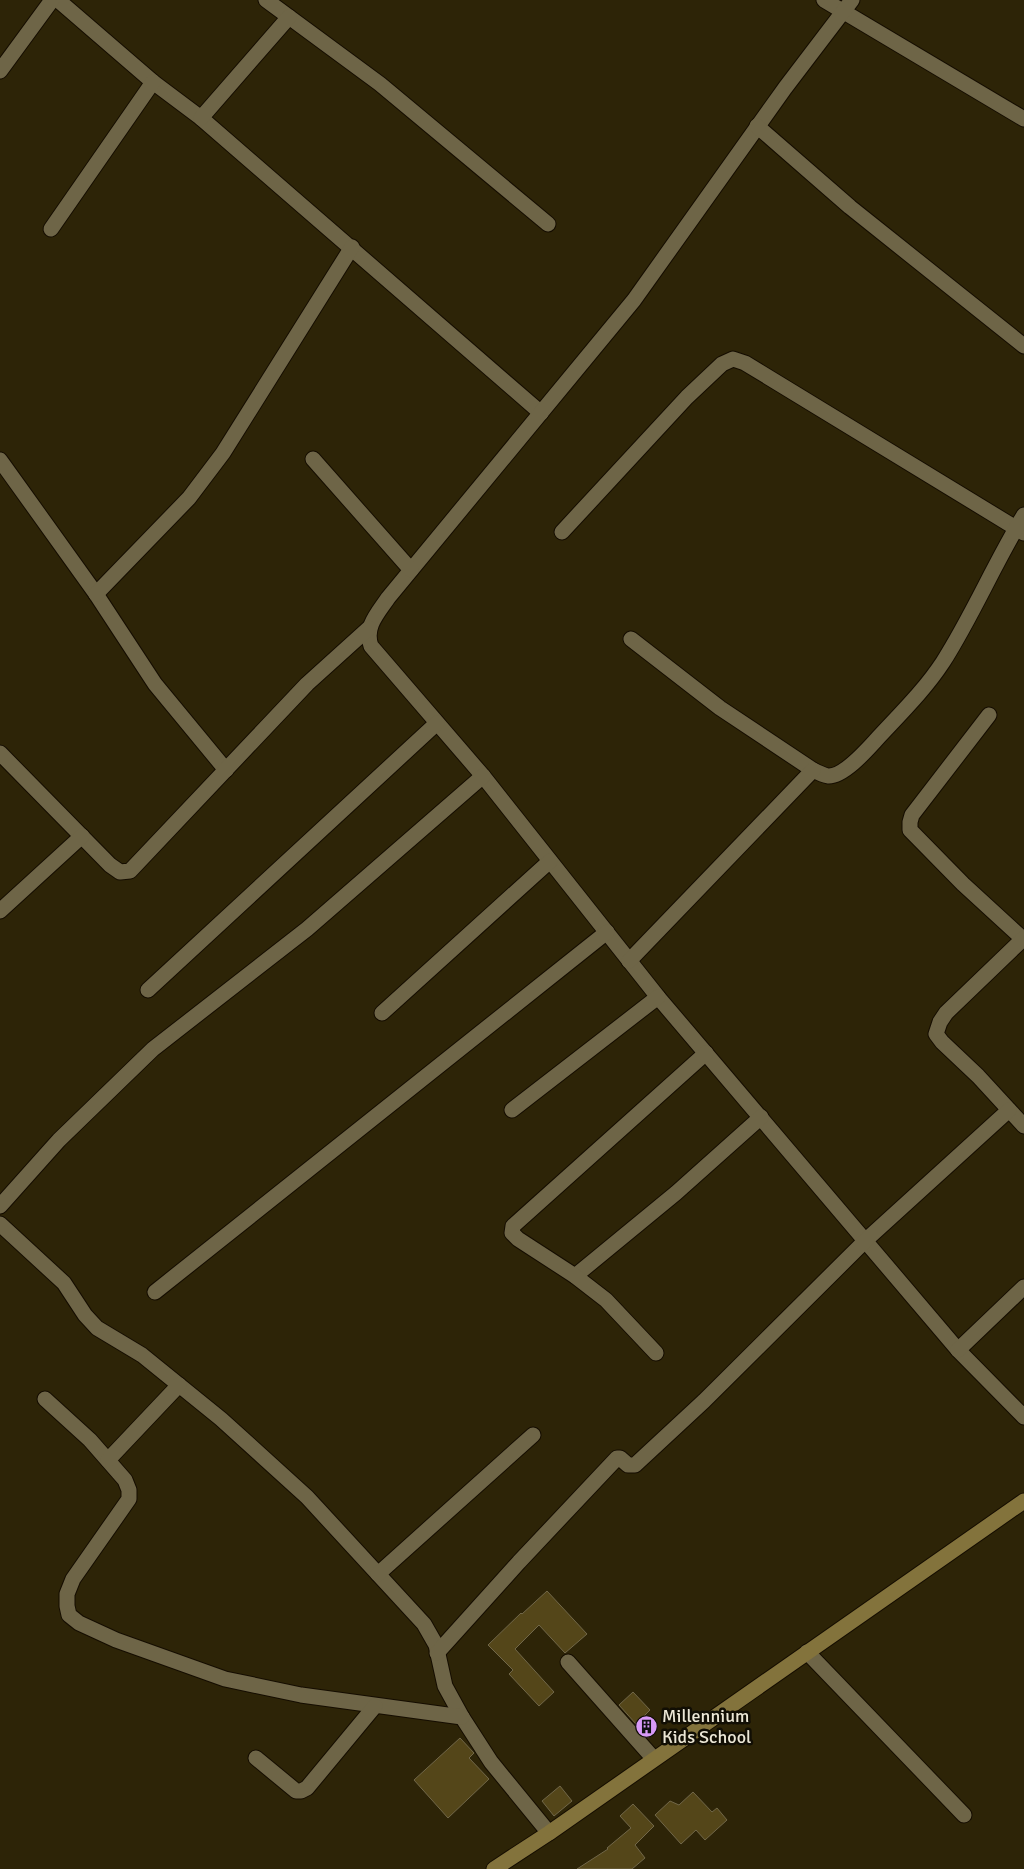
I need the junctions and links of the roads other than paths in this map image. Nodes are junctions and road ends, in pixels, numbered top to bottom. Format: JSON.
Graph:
{"nodes":[{"id":1,"x":52,"y":0,"type":"edge"},
{"id":2,"x":58,"y":0,"type":"edge"},
{"id":3,"x":266,"y":0,"type":"edge"},
{"id":4,"x":824,"y":0,"type":"edge"},
{"id":5,"x":848,"y":5,"type":"edge"},
{"id":6,"x":289,"y":17,"type":"junction"},
{"id":7,"x":0,"y":71,"type":"edge"},
{"id":8,"x":154,"y":82,"type":"junction"},
{"id":9,"x":201,"y":118,"type":"junction"},
{"id":10,"x":1024,"y":119,"type":"edge"},
{"id":11,"x":758,"y":126,"type":"junction"},
{"id":12,"x":548,"y":224,"type":"dead end"},
{"id":13,"x":51,"y":229,"type":"dead end"},
{"id":14,"x":352,"y":247,"type":"junction"},
{"id":15,"x":1024,"y":346,"type":"edge"},
{"id":16,"x":541,"y":413,"type":"junction"},
{"id":17,"x":313,"y":459,"type":"dead end"},
{"id":18,"x":0,"y":460,"type":"edge"},
{"id":19,"x":1024,"y":515,"type":"edge"},
{"id":20,"x":1020,"y":530,"type":"edge"},
{"id":21,"x":562,"y":532,"type":"dead end"},
{"id":22,"x":411,"y":570,"type":"junction"},
{"id":23,"x":96,"y":594,"type":"junction"},
{"id":24,"x":369,"y":628,"type":"junction"},
{"id":25,"x":631,"y":639,"type":"dead end"},
{"id":26,"x":989,"y":715,"type":"dead end"},
{"id":27,"x":438,"y":723,"type":"junction"},
{"id":28,"x":0,"y":753,"type":"edge"},
{"id":29,"x":226,"y":770,"type":"junction"},
{"id":30,"x":813,"y":770,"type":"junction"},
{"id":31,"x":483,"y":776,"type":"junction"},
{"id":32,"x":82,"y":836,"type":"junction"},
{"id":33,"x":550,"y":861,"type":"junction"},
{"id":34,"x":0,"y":911,"type":"edge"},
{"id":35,"x":607,"y":932,"type":"junction"},
{"id":36,"x":1024,"y":938,"type":"edge"},
{"id":37,"x":629,"y":961,"type":"junction"},
{"id":38,"x":148,"y":990,"type":"dead end"},
{"id":39,"x":658,"y":997,"type":"junction"},
{"id":40,"x":382,"y":1013,"type":"dead end"},
{"id":41,"x":706,"y":1053,"type":"junction"},
{"id":42,"x":512,"y":1110,"type":"dead end"},
{"id":43,"x":1009,"y":1110,"type":"junction"},
{"id":44,"x":761,"y":1117,"type":"junction"},
{"id":45,"x":1024,"y":1126,"type":"edge"},
{"id":46,"x":0,"y":1206,"type":"edge"},
{"id":47,"x":0,"y":1224,"type":"edge"},
{"id":48,"x":866,"y":1240,"type":"junction"},
{"id":49,"x":575,"y":1276,"type":"junction"},
{"id":50,"x":1024,"y":1287,"type":"edge"},
{"id":51,"x":155,"y":1292,"type":"dead end"},
{"id":52,"x":958,"y":1350,"type":"junction"},
{"id":53,"x":656,"y":1353,"type":"dead end"},
{"id":54,"x":179,"y":1385,"type":"junction"},
{"id":55,"x":45,"y":1399,"type":"dead end"},
{"id":56,"x":1024,"y":1417,"type":"edge"},
{"id":57,"x":533,"y":1435,"type":"dead end"},
{"id":58,"x":108,"y":1460,"type":"junction"},
{"id":59,"x":1024,"y":1501,"type":"edge"},
{"id":60,"x":378,"y":1574,"type":"junction"},
{"id":61,"x":807,"y":1652,"type":"junction"},
{"id":62,"x":437,"y":1653,"type":"junction"},
{"id":63,"x":568,"y":1662,"type":"dead end"},
{"id":64,"x":376,"y":1706,"type":"junction"},
{"id":65,"x":462,"y":1717,"type":"junction"},
{"id":66,"x":256,"y":1758,"type":"dead end"},
{"id":67,"x":654,"y":1759,"type":"junction"},
{"id":68,"x":964,"y":1815,"type":"dead end"},
{"id":69,"x":549,"y":1833,"type":"junction"},
{"id":70,"x":494,"y":1869,"type":"edge"}],
"edges":[{"from":1,"to":7,"type":"street"},
{"from":2,"to":8,"type":"street"},
{"from":3,"to":6,"type":"street"},
{"from":4,"to":5,"type":"street"},
{"from":5,"to":10,"type":"street"},
{"from":5,"to":11,"type":"street"},
{"from":6,"to":9,"type":"street"},
{"from":6,"to":12,"type":"street"},
{"from":8,"to":9,"type":"street"},
{"from":8,"to":13,"type":"street"},
{"from":9,"to":14,"type":"street"},
{"from":11,"to":15,"type":"street"},
{"from":11,"to":16,"type":"street"},
{"from":14,"to":16,"type":"street"},
{"from":14,"to":23,"type":"street"},
{"from":16,"to":22,"type":"street"},
{"from":17,"to":22,"type":"street"},
{"from":18,"to":23,"type":"street"},
{"from":19,"to":20,"type":"street"},
{"from":20,"to":21,"type":"street"},
{"from":20,"to":30,"type":"street"},
{"from":22,"to":24,"type":"street"},
{"from":23,"to":29,"type":"street"},
{"from":24,"to":27,"type":"street"},
{"from":24,"to":29,"type":"street"},
{"from":25,"to":30,"type":"street"},
{"from":26,"to":36,"type":"street"},
{"from":27,"to":31,"type":"street"},
{"from":27,"to":38,"type":"street"},
{"from":28,"to":32,"type":"street"},
{"from":29,"to":32,"type":"street"},
{"from":30,"to":37,"type":"street"},
{"from":31,"to":33,"type":"street"},
{"from":31,"to":46,"type":"street"},
{"from":32,"to":34,"type":"street"},
{"from":33,"to":35,"type":"street"},
{"from":33,"to":40,"type":"street"},
{"from":35,"to":37,"type":"street"},
{"from":35,"to":51,"type":"street"},
{"from":36,"to":43,"type":"street"},
{"from":37,"to":39,"type":"street"},
{"from":39,"to":41,"type":"street"},
{"from":39,"to":42,"type":"street"},
{"from":41,"to":44,"type":"street"},
{"from":41,"to":49,"type":"street"},
{"from":43,"to":45,"type":"street"},
{"from":43,"to":48,"type":"street"},
{"from":44,"to":48,"type":"street"},
{"from":44,"to":49,"type":"street"},
{"from":47,"to":54,"type":"street"},
{"from":48,"to":52,"type":"street"},
{"from":48,"to":62,"type":"street"},
{"from":49,"to":53,"type":"street"},
{"from":50,"to":52,"type":"street"},
{"from":52,"to":56,"type":"street"},
{"from":54,"to":58,"type":"street"},
{"from":54,"to":60,"type":"street"},
{"from":55,"to":58,"type":"street"},
{"from":57,"to":60,"type":"street"},
{"from":58,"to":64,"type":"street"},
{"from":59,"to":61,"type":"main road"},
{"from":60,"to":62,"type":"street"},
{"from":61,"to":67,"type":"main road"},
{"from":61,"to":68,"type":"street"},
{"from":62,"to":65,"type":"street"},
{"from":63,"to":67,"type":"street"},
{"from":64,"to":65,"type":"street"},
{"from":64,"to":66,"type":"street"},
{"from":65,"to":69,"type":"street"},
{"from":67,"to":69,"type":"main road"},
{"from":69,"to":70,"type":"main road"}]}
